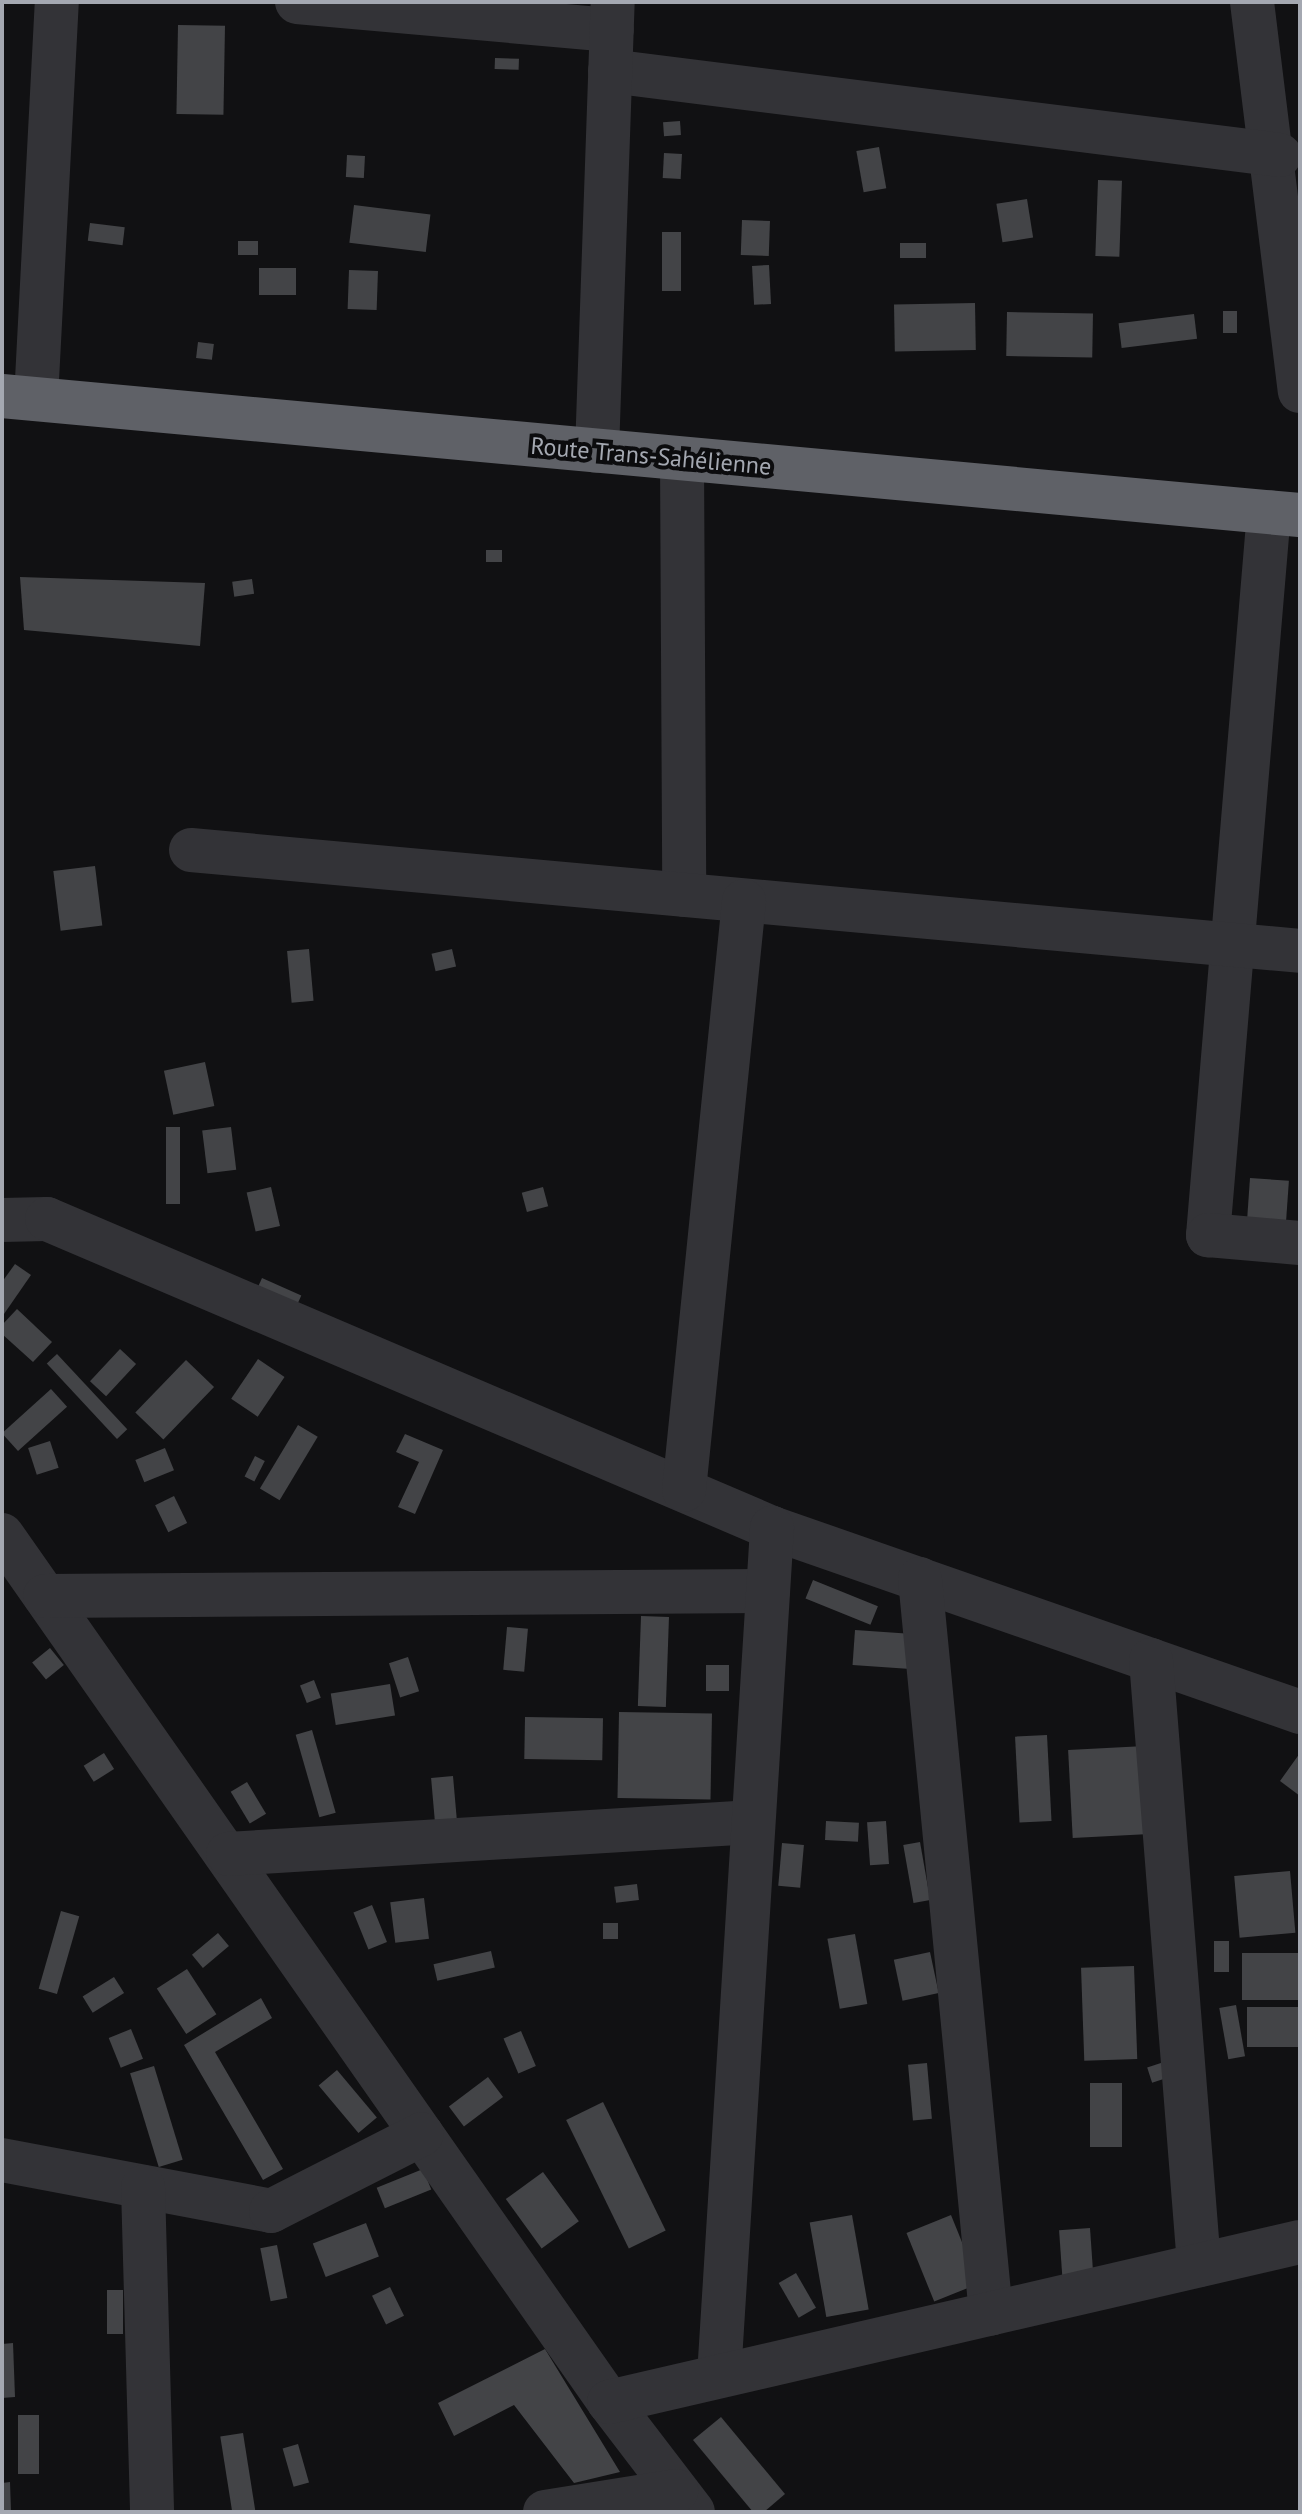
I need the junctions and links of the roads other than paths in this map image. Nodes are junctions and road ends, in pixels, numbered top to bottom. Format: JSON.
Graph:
{"nodes":[{"id":1,"x":57,"y":2,"type":"edge"},
{"id":2,"x":297,"y":2,"type":"edge"},
{"id":3,"x":1252,"y":2,"type":"edge"},
{"id":4,"x":612,"y":34,"type":"edge"},
{"id":5,"x":1275,"y":154,"type":"junction"},
{"id":6,"x":1300,"y":391,"type":"edge"},
{"id":7,"x":19,"y":398,"type":"edge"},
{"id":8,"x":597,"y":451,"type":"junction"},
{"id":9,"x":682,"y":459,"type":"junction"},
{"id":10,"x":1285,"y":514,"type":"edge"},
{"id":11,"x":191,"y":850,"type":"dead end"},
{"id":12,"x":684,"y":895,"type":"junction"},
{"id":13,"x":744,"y":901,"type":"junction"},
{"id":14,"x":1233,"y":945,"type":"junction"},
{"id":15,"x":1300,"y":951,"type":"edge"},
{"id":16,"x":2,"y":1220,"type":"edge"},
{"id":17,"x":1300,"y":1243,"type":"edge"},
{"id":18,"x":684,"y":1490,"type":"junction"},
{"id":19,"x":772,"y":1528,"type":"junction"},
{"id":20,"x":2,"y":1535,"type":"edge"},
{"id":21,"x":920,"y":1579,"type":"junction"},
{"id":22,"x":768,"y":1591,"type":"junction"},
{"id":23,"x":45,"y":1596,"type":"junction"},
{"id":24,"x":1151,"y":1660,"type":"junction"},
{"id":25,"x":1300,"y":1712,"type":"edge"},
{"id":26,"x":753,"y":1822,"type":"junction"},
{"id":27,"x":228,"y":1854,"type":"junction"},
{"id":28,"x":422,"y":2134,"type":"junction"},
{"id":29,"x":2,"y":2160,"type":"edge"},
{"id":30,"x":143,"y":2187,"type":"junction"},
{"id":31,"x":1300,"y":2242,"type":"edge"},
{"id":32,"x":1199,"y":2265,"type":"junction"},
{"id":33,"x":991,"y":2314,"type":"junction"},
{"id":34,"x":719,"y":2376,"type":"junction"},
{"id":35,"x":609,"y":2402,"type":"junction"},
{"id":36,"x":685,"y":2502,"type":"edge"},
{"id":37,"x":152,"y":2512,"type":"edge"},
{"id":38,"x":545,"y":2512,"type":"edge"}],
"edges":[{"from":1,"to":7,"type":"street"},
{"from":2,"to":4,"type":"street"},
{"from":3,"to":5,"type":"street"},
{"from":4,"to":5,"type":"street"},
{"from":4,"to":8,"type":"street"},
{"from":5,"to":6,"type":"street"},
{"from":7,"to":8,"type":"highway","name":"Route Trans-Sahélienne"},
{"from":8,"to":9,"type":"highway","name":"Route Trans-Sahélienne"},
{"from":9,"to":10,"type":"highway","name":"Route Trans-Sahélienne"},
{"from":9,"to":12,"type":"street"},
{"from":10,"to":14,"type":"street"},
{"from":11,"to":12,"type":"street"},
{"from":12,"to":13,"type":"street"},
{"from":13,"to":14,"type":"street"},
{"from":13,"to":18,"type":"street"},
{"from":14,"to":15,"type":"street"},
{"from":14,"to":17,"type":"street"},
{"from":16,"to":18,"type":"street"},
{"from":18,"to":19,"type":"street"},
{"from":19,"to":21,"type":"street"},
{"from":19,"to":22,"type":"street"},
{"from":20,"to":23,"type":"street"},
{"from":21,"to":24,"type":"street"},
{"from":21,"to":33,"type":"street"},
{"from":22,"to":23,"type":"street"},
{"from":22,"to":26,"type":"street"},
{"from":23,"to":27,"type":"street"},
{"from":24,"to":25,"type":"street"},
{"from":24,"to":32,"type":"street"},
{"from":26,"to":27,"type":"street"},
{"from":26,"to":34,"type":"street"},
{"from":27,"to":28,"type":"street"},
{"from":28,"to":30,"type":"street"},
{"from":28,"to":35,"type":"street"},
{"from":29,"to":30,"type":"street"},
{"from":30,"to":37,"type":"street"},
{"from":31,"to":32,"type":"street"},
{"from":32,"to":33,"type":"street"},
{"from":33,"to":34,"type":"street"},
{"from":34,"to":35,"type":"street"},
{"from":35,"to":36,"type":"street"},
{"from":36,"to":38,"type":"street"}]}
